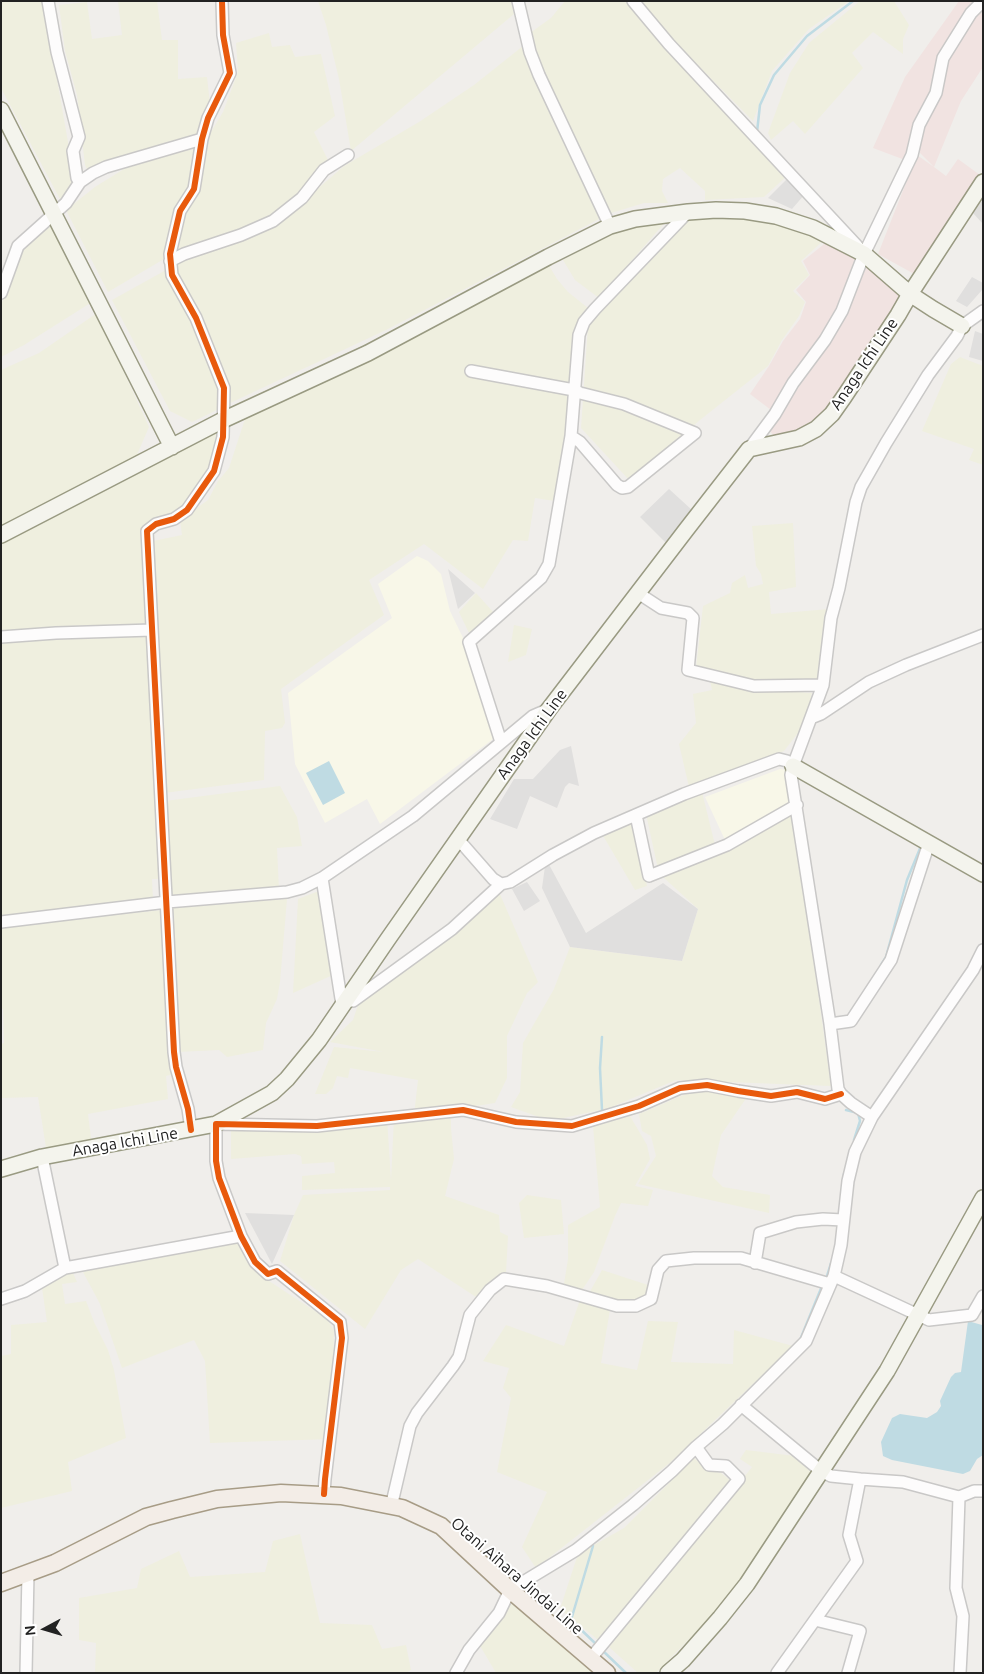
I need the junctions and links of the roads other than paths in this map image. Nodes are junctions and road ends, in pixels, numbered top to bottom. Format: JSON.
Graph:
{"nodes":[{"id":1,"x":48,"y":1,"type":"edge"},
{"id":2,"x":222,"y":1,"type":"edge"},
{"id":3,"x":518,"y":1,"type":"edge"},
{"id":4,"x":633,"y":1,"type":"edge"},
{"id":5,"x":982,"y":1,"type":"edge"},
{"id":6,"x":1,"y":110,"type":"edge"},
{"id":7,"x":202,"y":139,"type":"junction"},
{"id":8,"x":348,"y":155,"type":"dead end"},
{"id":9,"x":80,"y":182,"type":"junction"},
{"id":10,"x":983,"y":182,"type":"edge"},
{"id":11,"x":688,"y":212,"type":"junction"},
{"id":12,"x":55,"y":214,"type":"junction"},
{"id":13,"x":610,"y":226,"type":"junction"},
{"id":14,"x":864,"y":254,"type":"junction"},
{"id":15,"x":170,"y":261,"type":"junction"},
{"id":16,"x":1,"y":293,"type":"edge"},
{"id":17,"x":910,"y":294,"type":"junction"},
{"id":18,"x":983,"y":310,"type":"edge"},
{"id":19,"x":983,"y":322,"type":"edge"},
{"id":20,"x":962,"y":326,"type":"junction"},
{"id":21,"x":471,"y":370,"type":"dead end"},
{"id":22,"x":574,"y":390,"type":"junction"},
{"id":23,"x":224,"y":420,"type":"junction"},
{"id":24,"x":571,"y":436,"type":"junction"},
{"id":25,"x":172,"y":447,"type":"junction"},
{"id":26,"x":750,"y":449,"type":"junction"},
{"id":27,"x":1,"y":534,"type":"edge"},
{"id":28,"x":638,"y":593,"type":"junction"},
{"id":29,"x":152,"y":630,"type":"junction"},
{"id":30,"x":983,"y":635,"type":"edge"},
{"id":31,"x":1,"y":637,"type":"edge"},
{"id":32,"x":823,"y":685,"type":"junction"},
{"id":33,"x":549,"y":709,"type":"junction"},
{"id":34,"x":811,"y":718,"type":"junction"},
{"id":35,"x":502,"y":742,"type":"junction"},
{"id":36,"x":792,"y":766,"type":"junction"},
{"id":37,"x":797,"y":805,"type":"junction"},
{"id":38,"x":636,"y":815,"type":"junction"},
{"id":39,"x":458,"y":839,"type":"junction"},
{"id":40,"x":929,"y":843,"type":"junction"},
{"id":41,"x":983,"y":874,"type":"edge"},
{"id":42,"x":322,"y":878,"type":"junction"},
{"id":43,"x":500,"y":884,"type":"junction"},
{"id":44,"x":167,"y":902,"type":"junction"},
{"id":45,"x":1,"y":922,"type":"edge"},
{"id":46,"x":983,"y":950,"type":"edge"},
{"id":47,"x":344,"y":1003,"type":"junction"},
{"id":48,"x":830,"y":1024,"type":"junction"},
{"id":49,"x":841,"y":1094,"type":"junction"},
{"id":50,"x":872,"y":1117,"type":"junction"},
{"id":51,"x":216,"y":1124,"type":"junction"},
{"id":52,"x":192,"y":1130,"type":"junction"},
{"id":53,"x":42,"y":1157,"type":"junction"},
{"id":54,"x":1,"y":1169,"type":"edge"},
{"id":55,"x":983,"y":1198,"type":"edge"},
{"id":56,"x":843,"y":1220,"type":"junction"},
{"id":57,"x":241,"y":1236,"type":"junction"},
{"id":58,"x":755,"y":1263,"type":"junction"},
{"id":59,"x":65,"y":1268,"type":"junction"},
{"id":60,"x":832,"y":1280,"type":"junction"},
{"id":61,"x":983,"y":1296,"type":"edge"},
{"id":62,"x":1,"y":1299,"type":"edge"},
{"id":63,"x":918,"y":1316,"type":"junction"},
{"id":64,"x":741,"y":1406,"type":"junction"},
{"id":65,"x":696,"y":1447,"type":"junction"},
{"id":66,"x":821,"y":1471,"type":"junction"},
{"id":67,"x":860,"y":1479,"type":"junction"},
{"id":68,"x":983,"y":1491,"type":"edge"},
{"id":69,"x":324,"y":1494,"type":"junction"},
{"id":70,"x":959,"y":1497,"type":"junction"},
{"id":71,"x":391,"y":1507,"type":"junction"},
{"id":72,"x":28,"y":1573,"type":"junction"},
{"id":73,"x":1,"y":1583,"type":"edge"},
{"id":74,"x":510,"y":1590,"type":"junction"},
{"id":75,"x":815,"y":1620,"type":"junction"},
{"id":76,"x":590,"y":1658,"type":"junction"},
{"id":77,"x":26,"y":1673,"type":"edge"},
{"id":78,"x":456,"y":1673,"type":"edge"},
{"id":79,"x":608,"y":1673,"type":"edge"},
{"id":80,"x":668,"y":1673,"type":"edge"},
{"id":81,"x":777,"y":1673,"type":"edge"},
{"id":82,"x":848,"y":1673,"type":"edge"},
{"id":83,"x":960,"y":1673,"type":"edge"}],
"edges":[{"from":1,"to":9,"type":"street"},
{"from":2,"to":7,"type":"street"},
{"from":3,"to":13,"type":"street"},
{"from":4,"to":14,"type":"street"},
{"from":5,"to":14,"type":"street"},
{"from":6,"to":12,"type":"street"},
{"from":7,"to":9,"type":"street"},
{"from":7,"to":15,"type":"street"},
{"from":8,"to":15,"type":"street"},
{"from":9,"to":12,"type":"street"},
{"from":10,"to":17,"type":"street","name":"Anaga Ichi Line"},
{"from":11,"to":13,"type":"street"},
{"from":11,"to":14,"type":"street"},
{"from":11,"to":22,"type":"street"},
{"from":12,"to":16,"type":"street"},
{"from":12,"to":25,"type":"street"},
{"from":13,"to":23,"type":"street"},
{"from":14,"to":17,"type":"street"},
{"from":14,"to":26,"type":"street"},
{"from":15,"to":23,"type":"street"},
{"from":17,"to":20,"type":"street"},
{"from":17,"to":26,"type":"street","name":"Anaga Ichi Line"},
{"from":18,"to":20,"type":"street"},
{"from":19,"to":20,"type":"street"},
{"from":20,"to":32,"type":"street"},
{"from":21,"to":22,"type":"street"},
{"from":22,"to":24,"type":"street"},
{"from":22,"to":24,"type":"street"},
{"from":23,"to":25,"type":"street"},
{"from":23,"to":29,"type":"street"},
{"from":24,"to":35,"type":"street"},
{"from":25,"to":27,"type":"street"},
{"from":26,"to":28,"type":"street","name":"Anaga Ichi Line"},
{"from":28,"to":32,"type":"street"},
{"from":28,"to":33,"type":"street","name":"Anaga Ichi Line"},
{"from":29,"to":31,"type":"street"},
{"from":29,"to":44,"type":"street"},
{"from":30,"to":34,"type":"street"},
{"from":32,"to":34,"type":"street"},
{"from":33,"to":35,"type":"street"},
{"from":33,"to":39,"type":"street","name":"Anaga Ichi Line"},
{"from":34,"to":36,"type":"street"},
{"from":35,"to":42,"type":"street"},
{"from":36,"to":37,"type":"street"},
{"from":36,"to":38,"type":"street"},
{"from":36,"to":40,"type":"street"},
{"from":37,"to":38,"type":"street"},
{"from":37,"to":48,"type":"street"},
{"from":38,"to":43,"type":"street"},
{"from":39,"to":43,"type":"street"},
{"from":39,"to":47,"type":"street","name":"Anaga Ichi Line"},
{"from":40,"to":41,"type":"street"},
{"from":40,"to":48,"type":"street"},
{"from":42,"to":44,"type":"street"},
{"from":42,"to":47,"type":"street"},
{"from":43,"to":47,"type":"street"},
{"from":44,"to":45,"type":"street"},
{"from":44,"to":52,"type":"street"},
{"from":46,"to":50,"type":"street"},
{"from":47,"to":51,"type":"street","name":"Anaga Ichi Line"},
{"from":48,"to":49,"type":"street"},
{"from":49,"to":50,"type":"street"},
{"from":49,"to":51,"type":"street"},
{"from":50,"to":56,"type":"street"},
{"from":51,"to":52,"type":"street","name":"Anaga Ichi Line"},
{"from":51,"to":57,"type":"street"},
{"from":52,"to":53,"type":"street","name":"Anaga Ichi Line"},
{"from":53,"to":54,"type":"street","name":"Anaga Ichi Line"},
{"from":53,"to":59,"type":"street"},
{"from":55,"to":63,"type":"street"},
{"from":56,"to":58,"type":"street"},
{"from":56,"to":60,"type":"street"},
{"from":57,"to":59,"type":"street"},
{"from":57,"to":69,"type":"street"},
{"from":58,"to":60,"type":"street"},
{"from":58,"to":71,"type":"street"},
{"from":59,"to":62,"type":"street"},
{"from":60,"to":63,"type":"street"},
{"from":60,"to":64,"type":"street"},
{"from":61,"to":63,"type":"street"},
{"from":63,"to":66,"type":"street"},
{"from":64,"to":65,"type":"street"},
{"from":64,"to":66,"type":"street"},
{"from":65,"to":74,"type":"street"},
{"from":65,"to":76,"type":"street"},
{"from":66,"to":67,"type":"street"},
{"from":66,"to":80,"type":"street"},
{"from":67,"to":70,"type":"street"},
{"from":67,"to":75,"type":"street"},
{"from":68,"to":70,"type":"street"},
{"from":69,"to":71,"type":"main road","name":"Otani Aihara Jindai Line"},
{"from":69,"to":72,"type":"main road","name":"Otani Aihara Jindai Line"},
{"from":70,"to":83,"type":"street"},
{"from":71,"to":74,"type":"main road","name":"Otani Aihara Jindai Line"},
{"from":72,"to":73,"type":"main road","name":"Otani Aihara Jindai Line"},
{"from":72,"to":77,"type":"street"},
{"from":74,"to":76,"type":"main road","name":"Otani Aihara Jindai Line"},
{"from":74,"to":78,"type":"street"},
{"from":75,"to":81,"type":"street"},
{"from":75,"to":82,"type":"street"},
{"from":76,"to":79,"type":"main road","name":"Otani Aihara Jindai Line"}]}
